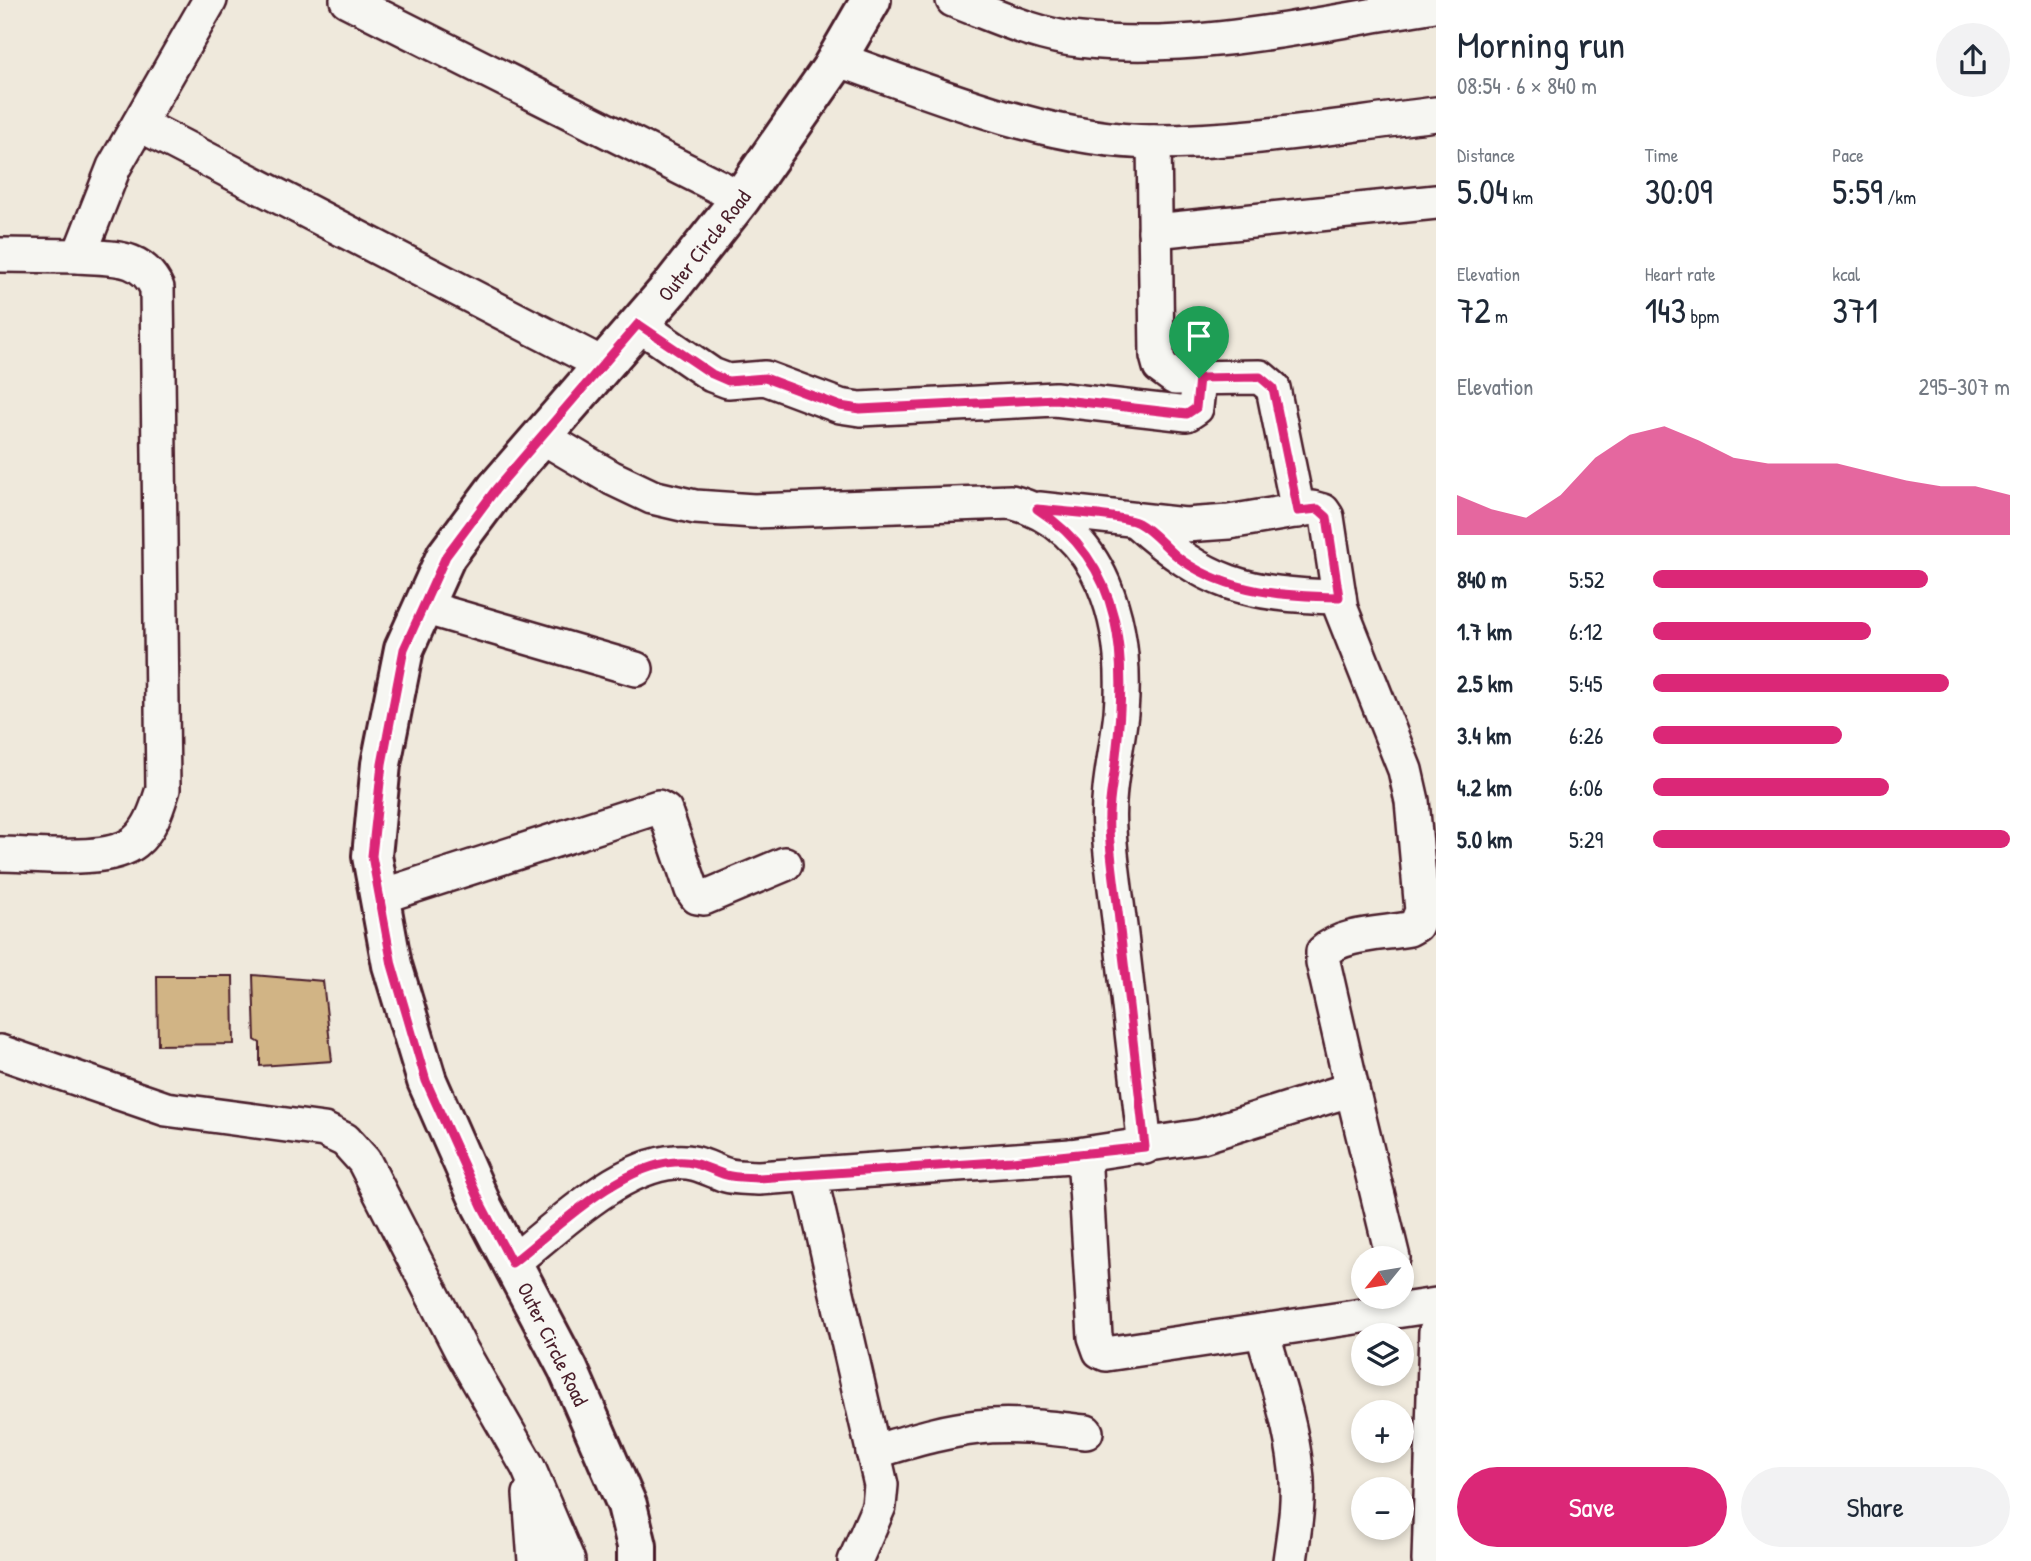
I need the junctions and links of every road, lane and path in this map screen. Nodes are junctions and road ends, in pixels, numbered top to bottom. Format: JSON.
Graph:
{"nodes":[{"id":1,"x":210,"y":0,"type":"edge"},
{"id":2,"x":347,"y":0,"type":"edge"},
{"id":3,"x":871,"y":0,"type":"edge"},
{"id":4,"x":953,"y":0,"type":"edge"},
{"id":5,"x":1435,"y":5,"type":"edge"},
{"id":6,"x":837,"y":59,"type":"junction"},
{"id":7,"x":1436,"y":114,"type":"edge"},
{"id":8,"x":139,"y":124,"type":"junction"},
{"id":9,"x":1154,"y":142,"type":"junction"},
{"id":10,"x":741,"y":198,"type":"junction"},
{"id":11,"x":1436,"y":202,"type":"edge"},
{"id":12,"x":1155,"y":231,"type":"junction"},
{"id":13,"x":0,"y":255,"type":"edge"},
{"id":14,"x":79,"y":256,"type":"junction"},
{"id":15,"x":638,"y":324,"type":"junction"},
{"id":16,"x":602,"y":364,"type":"junction"},
{"id":17,"x":1199,"y":378,"type":"junction"},
{"id":18,"x":541,"y":436,"type":"junction"},
{"id":19,"x":1037,"y":509,"type":"junction"},
{"id":20,"x":1298,"y":511,"type":"junction"},
{"id":21,"x":1137,"y":522,"type":"junction"},
{"id":22,"x":1339,"y":597,"type":"junction"},
{"id":23,"x":423,"y":607,"type":"junction"},
{"id":24,"x":636,"y":668,"type":"dead end"},
{"id":25,"x":0,"y":854,"type":"edge"},
{"id":26,"x":785,"y":864,"type":"dead end"},
{"id":27,"x":379,"y":897,"type":"junction"},
{"id":28,"x":0,"y":1052,"type":"edge"},
{"id":29,"x":1352,"y":1089,"type":"junction"},
{"id":30,"x":1145,"y":1147,"type":"junction"},
{"id":31,"x":1071,"y":1156,"type":"junction"},
{"id":32,"x":810,"y":1175,"type":"junction"},
{"id":33,"x":1390,"y":1246,"type":"edge"},
{"id":34,"x":512,"y":1263,"type":"junction"},
{"id":35,"x":1381,"y":1309,"type":"edge"},
{"id":36,"x":1262,"y":1331,"type":"junction"},
{"id":37,"x":1436,"y":1331,"type":"edge"},
{"id":38,"x":1086,"y":1432,"type":"dead end"},
{"id":39,"x":873,"y":1452,"type":"junction"},
{"id":40,"x":528,"y":1467,"type":"junction"},
{"id":41,"x":535,"y":1561,"type":"edge"},
{"id":42,"x":568,"y":1561,"type":"edge"},
{"id":43,"x":637,"y":1561,"type":"edge"},
{"id":44,"x":855,"y":1561,"type":"edge"},
{"id":45,"x":1290,"y":1561,"type":"edge"},
{"id":46,"x":1429,"y":1561,"type":"edge"}],
"edges":[{"from":1,"to":8,"type":"street"},
{"from":2,"to":10,"type":"street"},
{"from":3,"to":6,"type":"main road","name":"Outer Circle Road"},
{"from":4,"to":5,"type":"street"},
{"from":6,"to":9,"type":"street"},
{"from":6,"to":10,"type":"main road","name":"Outer Circle Road"},
{"from":7,"to":9,"type":"street"},
{"from":8,"to":14,"type":"street"},
{"from":8,"to":16,"type":"street"},
{"from":9,"to":12,"type":"street"},
{"from":10,"to":15,"type":"main road","name":"Outer Circle Road"},
{"from":11,"to":12,"type":"street"},
{"from":12,"to":17,"type":"street"},
{"from":13,"to":14,"type":"street"},
{"from":14,"to":25,"type":"street"},
{"from":15,"to":16,"type":"main road","name":"Outer Circle Road"},
{"from":15,"to":17,"type":"street"},
{"from":16,"to":18,"type":"main road","name":"Outer Circle Road"},
{"from":17,"to":20,"type":"street"},
{"from":18,"to":19,"type":"street"},
{"from":18,"to":23,"type":"main road","name":"Outer Circle Road"},
{"from":19,"to":21,"type":"street"},
{"from":19,"to":30,"type":"street"},
{"from":20,"to":21,"type":"street"},
{"from":20,"to":22,"type":"street"},
{"from":21,"to":22,"type":"street"},
{"from":22,"to":29,"type":"street"},
{"from":23,"to":24,"type":"street"},
{"from":23,"to":27,"type":"main road","name":"Outer Circle Road"},
{"from":26,"to":27,"type":"street"},
{"from":27,"to":34,"type":"main road","name":"Outer Circle Road"},
{"from":28,"to":40,"type":"street"},
{"from":29,"to":30,"type":"street"},
{"from":29,"to":33,"type":"street"},
{"from":30,"to":31,"type":"street"},
{"from":31,"to":32,"type":"street"},
{"from":31,"to":36,"type":"street"},
{"from":32,"to":34,"type":"street"},
{"from":32,"to":39,"type":"street"},
{"from":34,"to":43,"type":"main road","name":"Outer Circle Road"},
{"from":35,"to":36,"type":"street"},
{"from":36,"to":45,"type":"street"},
{"from":37,"to":46,"type":"street"},
{"from":38,"to":39,"type":"street"},
{"from":39,"to":44,"type":"street"},
{"from":40,"to":41,"type":"street"},
{"from":40,"to":42,"type":"street"}]}
